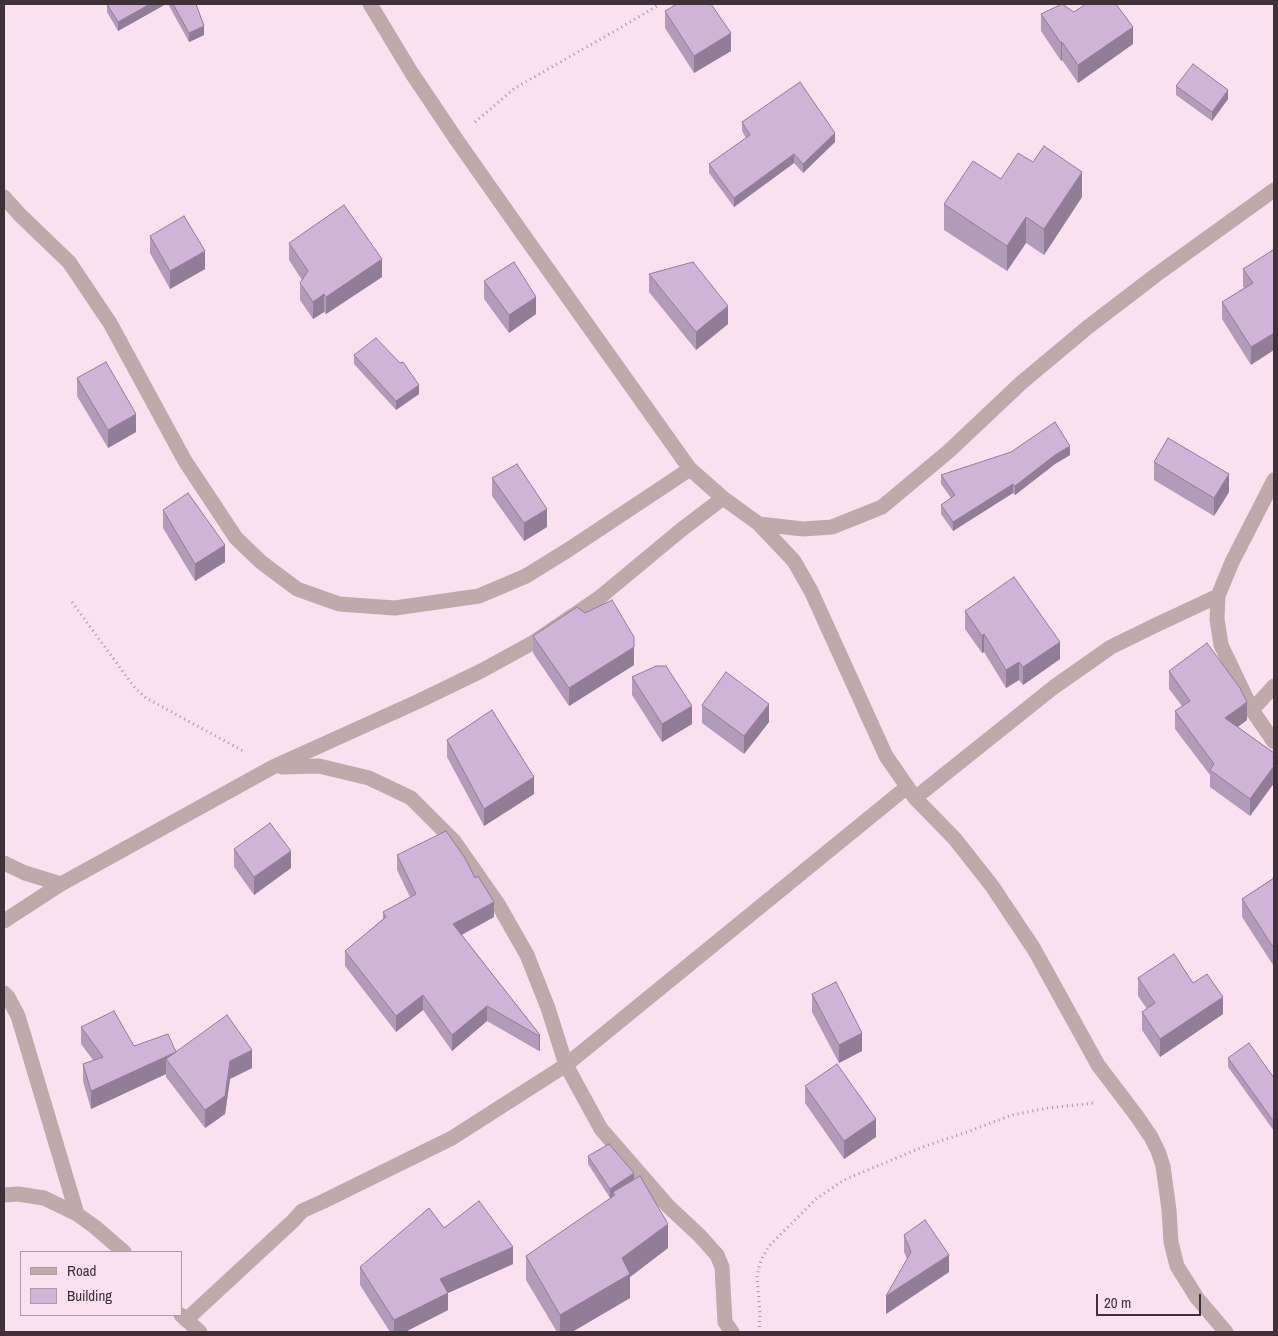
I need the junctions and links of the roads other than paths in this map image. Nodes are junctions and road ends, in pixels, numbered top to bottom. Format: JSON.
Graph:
{"nodes":[{"id":1,"x":370,"y":4,"type":"edge"},
{"id":2,"x":1274,"y":190,"type":"edge"},
{"id":3,"x":4,"y":197,"type":"edge"},
{"id":4,"x":690,"y":469,"type":"junction"},
{"id":5,"x":1274,"y":480,"type":"edge"},
{"id":6,"x":723,"y":498,"type":"junction"},
{"id":7,"x":759,"y":524,"type":"junction"},
{"id":8,"x":1218,"y":596,"type":"junction"},
{"id":9,"x":1274,"y":686,"type":"edge"},
{"id":10,"x":1252,"y":710,"type":"junction"},
{"id":11,"x":1274,"y":742,"type":"edge"},
{"id":12,"x":273,"y":767,"type":"junction"},
{"id":13,"x":911,"y":792,"type":"junction"},
{"id":14,"x":4,"y":863,"type":"edge"},
{"id":15,"x":60,"y":884,"type":"junction"},
{"id":16,"x":4,"y":921,"type":"edge"},
{"id":17,"x":4,"y":993,"type":"edge"},
{"id":18,"x":566,"y":1065,"type":"junction"},
{"id":19,"x":4,"y":1195,"type":"edge"},
{"id":20,"x":77,"y":1214,"type":"junction"},
{"id":21,"x":123,"y":1251,"type":"edge"},
{"id":22,"x":184,"y":1318,"type":"edge"},
{"id":23,"x":200,"y":1332,"type":"edge"},
{"id":24,"x":732,"y":1332,"type":"edge"},
{"id":25,"x":1226,"y":1332,"type":"edge"}],
"edges":[{"from":1,"to":4,"type":"street"},
{"from":2,"to":7,"type":"street"},
{"from":3,"to":4,"type":"street"},
{"from":4,"to":6,"type":"street"},
{"from":5,"to":8,"type":"street"},
{"from":6,"to":7,"type":"street"},
{"from":6,"to":12,"type":"street"},
{"from":7,"to":13,"type":"street"},
{"from":8,"to":10,"type":"street"},
{"from":8,"to":13,"type":"street"},
{"from":9,"to":10,"type":"street"},
{"from":10,"to":11,"type":"street"},
{"from":12,"to":15,"type":"street"},
{"from":12,"to":18,"type":"street"},
{"from":13,"to":18,"type":"street"},
{"from":13,"to":25,"type":"street"},
{"from":14,"to":15,"type":"street"},
{"from":15,"to":16,"type":"street"},
{"from":17,"to":20,"type":"street"},
{"from":18,"to":22,"type":"street"},
{"from":18,"to":24,"type":"street"},
{"from":19,"to":20,"type":"street"},
{"from":20,"to":21,"type":"street"},
{"from":22,"to":23,"type":"street"}]}
